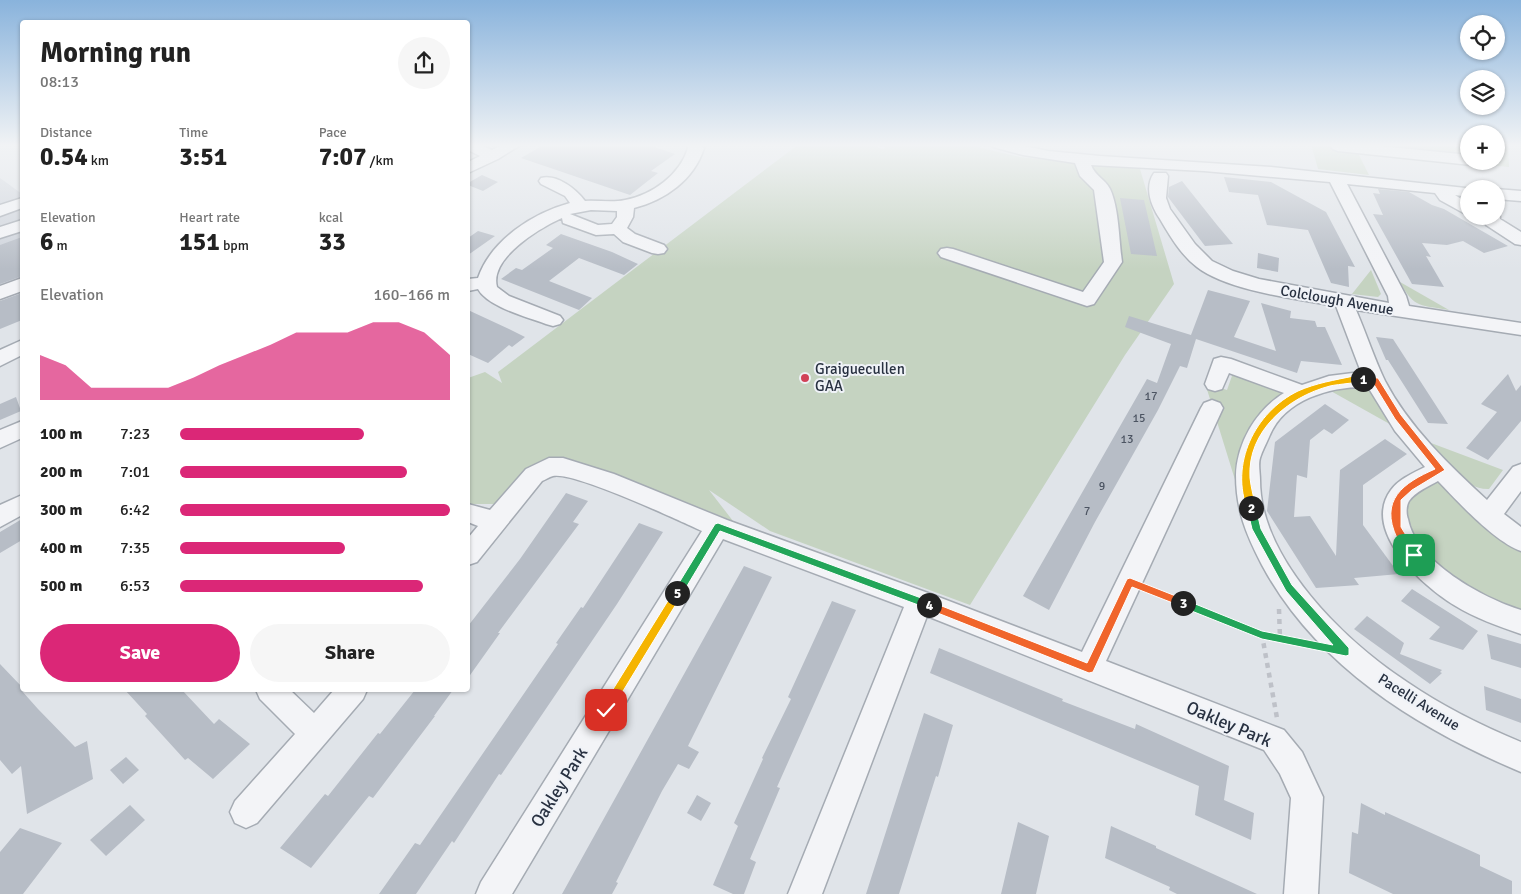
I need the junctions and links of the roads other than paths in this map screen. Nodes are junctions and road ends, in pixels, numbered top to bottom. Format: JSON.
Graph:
{"nodes":[{"id":1,"x":556,"y":186,"type":"edge"},
{"id":2,"x":667,"y":186,"type":"edge"},
{"id":3,"x":1099,"y":186,"type":"edge"},
{"id":4,"x":1156,"y":186,"type":"edge"},
{"id":5,"x":1344,"y":186,"type":"edge"},
{"id":6,"x":1408,"y":186,"type":"edge"},
{"id":7,"x":1440,"y":189,"type":"junction"},
{"id":8,"x":1460,"y":191,"type":"edge"},
{"id":9,"x":1505,"y":195,"type":"edge"},
{"id":10,"x":1521,"y":196,"type":"edge"},
{"id":11,"x":20,"y":204,"type":"edge"},
{"id":12,"x":581,"y":206,"type":"junction"},
{"id":13,"x":626,"y":206,"type":"junction"},
{"id":14,"x":1460,"y":206,"type":"edge"},
{"id":15,"x":0,"y":211,"type":"edge"},
{"id":16,"x":569,"y":219,"type":"dead end"},
{"id":17,"x":1498,"y":225,"type":"edge"},
{"id":18,"x":20,"y":226,"type":"edge"},
{"id":19,"x":618,"y":229,"type":"junction"},
{"id":20,"x":0,"y":233,"type":"edge"},
{"id":21,"x":1521,"y":240,"type":"edge"},
{"id":22,"x":658,"y":249,"type":"dead end"},
{"id":23,"x":947,"y":253,"type":"dead end"},
{"id":24,"x":477,"y":284,"type":"edge"},
{"id":25,"x":20,"y":285,"type":"edge"},
{"id":26,"x":0,"y":293,"type":"edge"},
{"id":27,"x":1344,"y":303,"type":"junction"},
{"id":28,"x":1401,"y":311,"type":"junction"},
{"id":29,"x":553,"y":320,"type":"dead end"},
{"id":30,"x":1521,"y":329,"type":"edge"},
{"id":31,"x":20,"y":348,"type":"edge"},
{"id":32,"x":0,"y":359,"type":"edge"},
{"id":33,"x":1375,"y":380,"type":"junction"},
{"id":34,"x":1215,"y":384,"type":"dead end"},
{"id":35,"x":1301,"y":393,"type":"junction"},
{"id":36,"x":1212,"y":408,"type":"dead end"},
{"id":37,"x":20,"y":430,"type":"edge"},
{"id":38,"x":0,"y":440,"type":"edge"},
{"id":39,"x":1441,"y":470,"type":"junction"},
{"id":40,"x":1521,"y":473,"type":"edge"},
{"id":41,"x":20,"y":505,"type":"edge"},
{"id":42,"x":470,"y":515,"type":"edge"},
{"id":43,"x":1489,"y":516,"type":"junction"},
{"id":44,"x":0,"y":517,"type":"edge"},
{"id":45,"x":496,"y":522,"type":"junction"},
{"id":46,"x":718,"y":526,"type":"junction"},
{"id":47,"x":1521,"y":541,"type":"edge"},
{"id":48,"x":470,"y":553,"type":"edge"},
{"id":49,"x":919,"y":601,"type":"junction"},
{"id":50,"x":1521,"y":622,"type":"edge"},
{"id":51,"x":1089,"y":668,"type":"junction"},
{"id":52,"x":272,"y":692,"type":"edge"},
{"id":53,"x":351,"y":692,"type":"edge"},
{"id":54,"x":315,"y":734,"type":"junction"},
{"id":55,"x":1521,"y":757,"type":"edge"},
{"id":56,"x":246,"y":812,"type":"dead end"},
{"id":57,"x":493,"y":894,"type":"edge"},
{"id":58,"x":805,"y":894,"type":"edge"},
{"id":59,"x":1301,"y":894,"type":"edge"}],
"edges":[{"from":1,"to":12,"type":"street"},
{"from":2,"to":13,"type":"street"},
{"from":3,"to":23,"type":"street"},
{"from":4,"to":27,"type":"street","name":"Colclough Avenue"},
{"from":5,"to":28,"type":"street","name":"Colclough Avenue"},
{"from":6,"to":7,"type":"street"},
{"from":7,"to":8,"type":"street"},
{"from":7,"to":14,"type":"street"},
{"from":9,"to":10,"type":"street"},
{"from":11,"to":15,"type":"street"},
{"from":12,"to":13,"type":"street"},
{"from":12,"to":24,"type":"street"},
{"from":13,"to":19,"type":"street"},
{"from":16,"to":19,"type":"street"},
{"from":17,"to":21,"type":"street"},
{"from":18,"to":20,"type":"street"},
{"from":19,"to":22,"type":"street"},
{"from":24,"to":29,"type":"street"},
{"from":25,"to":26,"type":"street"},
{"from":27,"to":28,"type":"street","name":"Colclough Avenue"},
{"from":27,"to":33,"type":"street"},
{"from":28,"to":30,"type":"street"},
{"from":31,"to":32,"type":"street"},
{"from":33,"to":35,"type":"street","name":"Pacelli Avenue"},
{"from":33,"to":39,"type":"street"},
{"from":34,"to":35,"type":"street"},
{"from":35,"to":55,"type":"street","name":"Pacelli Avenue"},
{"from":36,"to":51,"type":"street"},
{"from":37,"to":38,"type":"street"},
{"from":39,"to":43,"type":"street"},
{"from":39,"to":50,"type":"street"},
{"from":40,"to":43,"type":"street"},
{"from":41,"to":44,"type":"street"},
{"from":42,"to":45,"type":"street"},
{"from":43,"to":47,"type":"street"},
{"from":45,"to":46,"type":"street","name":"Oakley Park"},
{"from":45,"to":48,"type":"street","name":"Oakley Park"},
{"from":46,"to":49,"type":"street","name":"Oakley Park"},
{"from":46,"to":57,"type":"street","name":"Oakley Park"},
{"from":49,"to":51,"type":"street","name":"Oakley Park"},
{"from":49,"to":58,"type":"street"},
{"from":51,"to":59,"type":"street","name":"Oakley Park"},
{"from":52,"to":54,"type":"street"},
{"from":53,"to":54,"type":"street"},
{"from":54,"to":56,"type":"street"}]}
